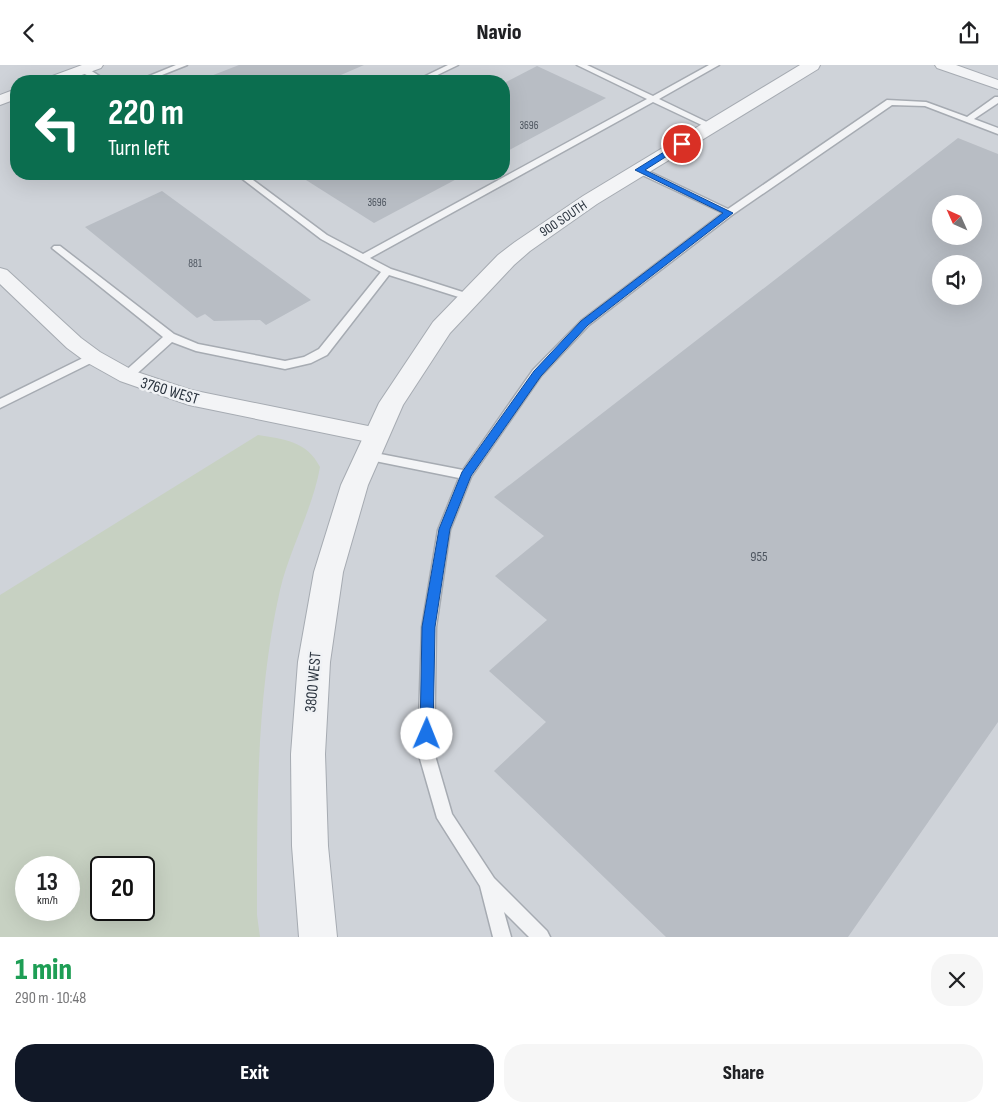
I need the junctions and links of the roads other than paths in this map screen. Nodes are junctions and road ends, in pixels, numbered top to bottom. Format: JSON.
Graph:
{"nodes":[{"id":1,"x":183,"y":65,"type":"edge"},
{"id":2,"x":454,"y":65,"type":"edge"},
{"id":3,"x":581,"y":65,"type":"edge"},
{"id":4,"x":714,"y":65,"type":"edge"},
{"id":5,"x":812,"y":65,"type":"edge"},
{"id":6,"x":942,"y":65,"type":"edge"},
{"id":7,"x":90,"y":67,"type":"edge"},
{"id":8,"x":68,"y":75,"type":"edge"},
{"id":9,"x":157,"y":75,"type":"edge"},
{"id":10,"x":432,"y":75,"type":"edge"},
{"id":11,"x":998,"y":85,"type":"edge"},
{"id":12,"x":653,"y":99,"type":"junction"},
{"id":13,"x":998,"y":99,"type":"edge"},
{"id":14,"x":968,"y":120,"type":"junction"},
{"id":15,"x":711,"y":126,"type":"junction"},
{"id":16,"x":998,"y":131,"type":"edge"},
{"id":17,"x":639,"y":170,"type":"junction"},
{"id":18,"x":510,"y":177,"type":"edge"},
{"id":19,"x":248,"y":180,"type":"edge"},
{"id":20,"x":505,"y":180,"type":"edge"},
{"id":21,"x":729,"y":213,"type":"junction"},
{"id":22,"x":57,"y":248,"type":"dead end"},
{"id":23,"x":363,"y":258,"type":"junction"},
{"id":24,"x":387,"y":271,"type":"junction"},
{"id":25,"x":0,"y":274,"type":"edge"},
{"id":26,"x":468,"y":297,"type":"junction"},
{"id":27,"x":170,"y":337,"type":"junction"},
{"id":28,"x":93,"y":357,"type":"junction"},
{"id":29,"x":127,"y":376,"type":"junction"},
{"id":30,"x":0,"y":404,"type":"edge"},
{"id":31,"x":369,"y":445,"type":"junction"},
{"id":32,"x":466,"y":475,"type":"junction"},
{"id":33,"x":487,"y":882,"type":"junction"},
{"id":34,"x":318,"y":937,"type":"edge"},
{"id":35,"x":502,"y":937,"type":"edge"},
{"id":36,"x":541,"y":937,"type":"edge"}],
"edges":[{"from":1,"to":9,"type":"lane"},
{"from":2,"to":10,"type":"lane"},
{"from":3,"to":12,"type":"lane"},
{"from":4,"to":12,"type":"lane"},
{"from":5,"to":15,"type":"street","name":"900 SOUTH"},
{"from":6,"to":11,"type":"street"},
{"from":7,"to":8,"type":"street"},
{"from":12,"to":15,"type":"lane"},
{"from":12,"to":18,"type":"lane"},
{"from":13,"to":14,"type":"lane"},
{"from":14,"to":16,"type":"lane"},
{"from":14,"to":21,"type":"lane"},
{"from":15,"to":17,"type":"street","name":"900 SOUTH"},
{"from":17,"to":21,"type":"lane"},
{"from":17,"to":26,"type":"street","name":"900 SOUTH"},
{"from":19,"to":23,"type":"lane"},
{"from":20,"to":23,"type":"lane"},
{"from":21,"to":32,"type":"lane"},
{"from":22,"to":27,"type":"lane"},
{"from":23,"to":24,"type":"lane"},
{"from":24,"to":26,"type":"lane"},
{"from":24,"to":27,"type":"lane"},
{"from":25,"to":28,"type":"street","name":"3760 WEST"},
{"from":26,"to":31,"type":"street","name":"900 SOUTH"},
{"from":27,"to":29,"type":"lane"},
{"from":28,"to":29,"type":"street","name":"3760 WEST"},
{"from":28,"to":30,"type":"lane"},
{"from":29,"to":31,"type":"street","name":"3760 WEST"},
{"from":31,"to":32,"type":"lane"},
{"from":31,"to":34,"type":"street","name":"3800 WEST"},
{"from":32,"to":33,"type":"lane"},
{"from":33,"to":35,"type":"lane"},
{"from":33,"to":36,"type":"lane"}]}
